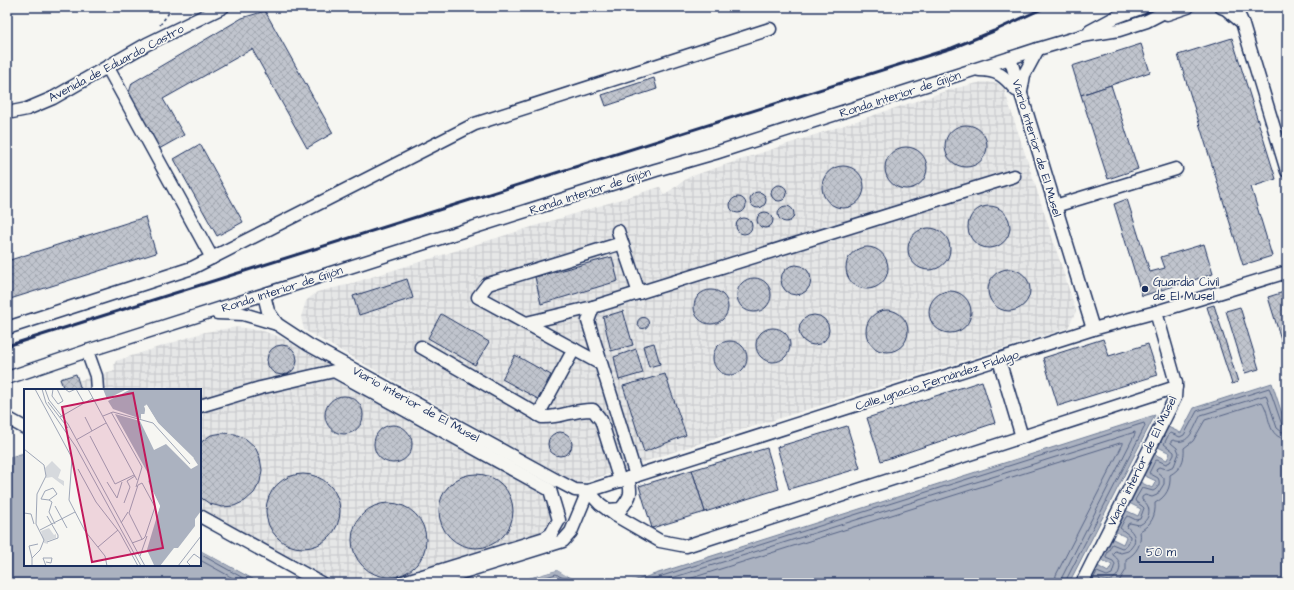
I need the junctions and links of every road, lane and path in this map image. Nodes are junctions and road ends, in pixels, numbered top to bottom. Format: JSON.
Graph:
{"nodes":[{"id":1,"x":170,"y":7,"type":"edge"},
{"id":2,"x":223,"y":7,"type":"edge"},
{"id":3,"x":1143,"y":7,"type":"edge"},
{"id":4,"x":1174,"y":7,"type":"edge"},
{"id":5,"x":1188,"y":7,"type":"edge"},
{"id":6,"x":1221,"y":7,"type":"edge"},
{"id":7,"x":1235,"y":7,"type":"edge"},
{"id":8,"x":1240,"y":7,"type":"edge"},
{"id":9,"x":1147,"y":21,"type":"junction"},
{"id":10,"x":1242,"y":22,"type":"junction"},
{"id":11,"x":159,"y":25,"type":"dead end"},
{"id":12,"x":770,"y":29,"type":"dead end"},
{"id":13,"x":1082,"y":36,"type":"junction"},
{"id":14,"x":1038,"y":49,"type":"junction"},
{"id":15,"x":1010,"y":58,"type":"junction"},
{"id":16,"x":108,"y":68,"type":"junction"},
{"id":17,"x":972,"y":70,"type":"junction"},
{"id":18,"x":1020,"y":95,"type":"junction"},
{"id":19,"x":7,"y":113,"type":"edge"},
{"id":20,"x":1176,"y":169,"type":"dead end"},
{"id":21,"x":1287,"y":171,"type":"edge"},
{"id":22,"x":1014,"y":176,"type":"dead end"},
{"id":23,"x":1055,"y":206,"type":"junction"},
{"id":24,"x":618,"y":231,"type":"dead end"},
{"id":25,"x":622,"y":243,"type":"junction"},
{"id":26,"x":212,"y":258,"type":"junction"},
{"id":27,"x":1287,"y":272,"type":"edge"},
{"id":28,"x":639,"y":293,"type":"junction"},
{"id":29,"x":264,"y":295,"type":"junction"},
{"id":30,"x":593,"y":307,"type":"junction"},
{"id":31,"x":1156,"y":312,"type":"junction"},
{"id":32,"x":210,"y":313,"type":"junction"},
{"id":33,"x":526,"y":323,"type":"junction"},
{"id":34,"x":277,"y":324,"type":"junction"},
{"id":35,"x":7,"y":328,"type":"edge"},
{"id":36,"x":1093,"y":329,"type":"junction"},
{"id":37,"x":421,"y":347,"type":"dead end"},
{"id":38,"x":574,"y":349,"type":"junction"},
{"id":39,"x":88,"y":351,"type":"junction"},
{"id":40,"x":999,"y":360,"type":"junction"},
{"id":41,"x":601,"y":364,"type":"junction"},
{"id":42,"x":7,"y":378,"type":"edge"},
{"id":43,"x":1176,"y":388,"type":"junction"},
{"id":44,"x":97,"y":389,"type":"edge"},
{"id":45,"x":613,"y":403,"type":"junction"},
{"id":46,"x":201,"y":406,"type":"edge"},
{"id":47,"x":593,"y":410,"type":"junction"},
{"id":48,"x":538,"y":415,"type":"junction"},
{"id":49,"x":7,"y":418,"type":"edge"},
{"id":50,"x":24,"y":427,"type":"edge"},
{"id":51,"x":1022,"y":437,"type":"junction"},
{"id":52,"x":628,"y":478,"type":"junction"},
{"id":53,"x":588,"y":491,"type":"junction"},
{"id":54,"x":608,"y":510,"type":"junction"},
{"id":55,"x":201,"y":517,"type":"edge"},
{"id":56,"x":201,"y":526,"type":"edge"},
{"id":57,"x":304,"y":583,"type":"edge"},
{"id":58,"x":321,"y":583,"type":"edge"},
{"id":59,"x":400,"y":583,"type":"edge"},
{"id":60,"x":428,"y":583,"type":"edge"},
{"id":61,"x":1082,"y":583,"type":"edge"}],
"edges":[{"from":1,"to":11,"type":"path"},
{"from":2,"to":16,"type":"street","name":"Avenida de Eduardo Castro"},
{"from":3,"to":13,"type":"street"},
{"from":4,"to":9,"type":"street","name":"Ronda Interior de Gijón"},
{"from":5,"to":9,"type":"street"},
{"from":6,"to":10,"type":"street"},
{"from":7,"to":10,"type":"street"},
{"from":8,"to":10,"type":"street"},
{"from":9,"to":13,"type":"street","name":"Ronda Interior de Gijón"},
{"from":10,"to":21,"type":"street"},
{"from":12,"to":26,"type":"street"},
{"from":13,"to":14,"type":"street","name":"Ronda Interior de Gijón"},
{"from":14,"to":15,"type":"street","name":"Ronda Interior de Gijón"},
{"from":14,"to":18,"type":"street"},
{"from":15,"to":17,"type":"street","name":"Ronda Interior de Gijón"},
{"from":15,"to":18,"type":"street","name":"Viario interior de El Musel"},
{"from":16,"to":19,"type":"street","name":"Avenida de Eduardo Castro"},
{"from":16,"to":26,"type":"street"},
{"from":17,"to":18,"type":"street"},
{"from":17,"to":29,"type":"street","name":"Ronda Interior de Gijón"},
{"from":18,"to":23,"type":"street","name":"Viario interior de El Musel"},
{"from":20,"to":23,"type":"street"},
{"from":22,"to":28,"type":"street"},
{"from":23,"to":36,"type":"street","name":"Viario interior de El Musel"},
{"from":24,"to":25,"type":"street"},
{"from":25,"to":28,"type":"street"},
{"from":25,"to":33,"type":"street"},
{"from":26,"to":35,"type":"street"},
{"from":27,"to":31,"type":"street","name":"Calle Ignacio Fernández Fidalgo"},
{"from":28,"to":30,"type":"street"},
{"from":29,"to":32,"type":"street","name":"Ronda Interior de Gijón"},
{"from":29,"to":34,"type":"street","name":"Viario interior de El Musel"},
{"from":30,"to":33,"type":"street"},
{"from":30,"to":41,"type":"street"},
{"from":31,"to":36,"type":"street","name":"Calle Ignacio Fernández Fidalgo"},
{"from":31,"to":43,"type":"street","name":"Viario interior de El Musel"},
{"from":32,"to":34,"type":"street"},
{"from":32,"to":39,"type":"street","name":"Ronda Interior de Gijón"},
{"from":33,"to":38,"type":"street"},
{"from":34,"to":53,"type":"street","name":"Viario interior de El Musel"},
{"from":36,"to":40,"type":"street","name":"Calle Ignacio Fernández Fidalgo"},
{"from":37,"to":48,"type":"street"},
{"from":38,"to":41,"type":"street"},
{"from":38,"to":48,"type":"street"},
{"from":39,"to":42,"type":"street","name":"Ronda Interior de Gijón"},
{"from":39,"to":44,"type":"street"},
{"from":40,"to":51,"type":"street"},
{"from":40,"to":52,"type":"street","name":"Calle Ignacio Fernández Fidalgo"},
{"from":41,"to":45,"type":"street"},
{"from":43,"to":51,"type":"street"},
{"from":43,"to":61,"type":"street","name":"Viario interior de El Musel"},
{"from":45,"to":47,"type":"street"},
{"from":45,"to":52,"type":"street"},
{"from":46,"to":59,"type":"street"},
{"from":47,"to":48,"type":"street"},
{"from":47,"to":52,"type":"street"},
{"from":49,"to":50,"type":"street"},
{"from":51,"to":54,"type":"street"},
{"from":52,"to":53,"type":"street","name":"Calle Ignacio Fernández Fidalgo"},
{"from":52,"to":54,"type":"street"},
{"from":53,"to":54,"type":"street"},
{"from":53,"to":60,"type":"street"},
{"from":55,"to":58,"type":"street"},
{"from":56,"to":57,"type":"street"}]}
